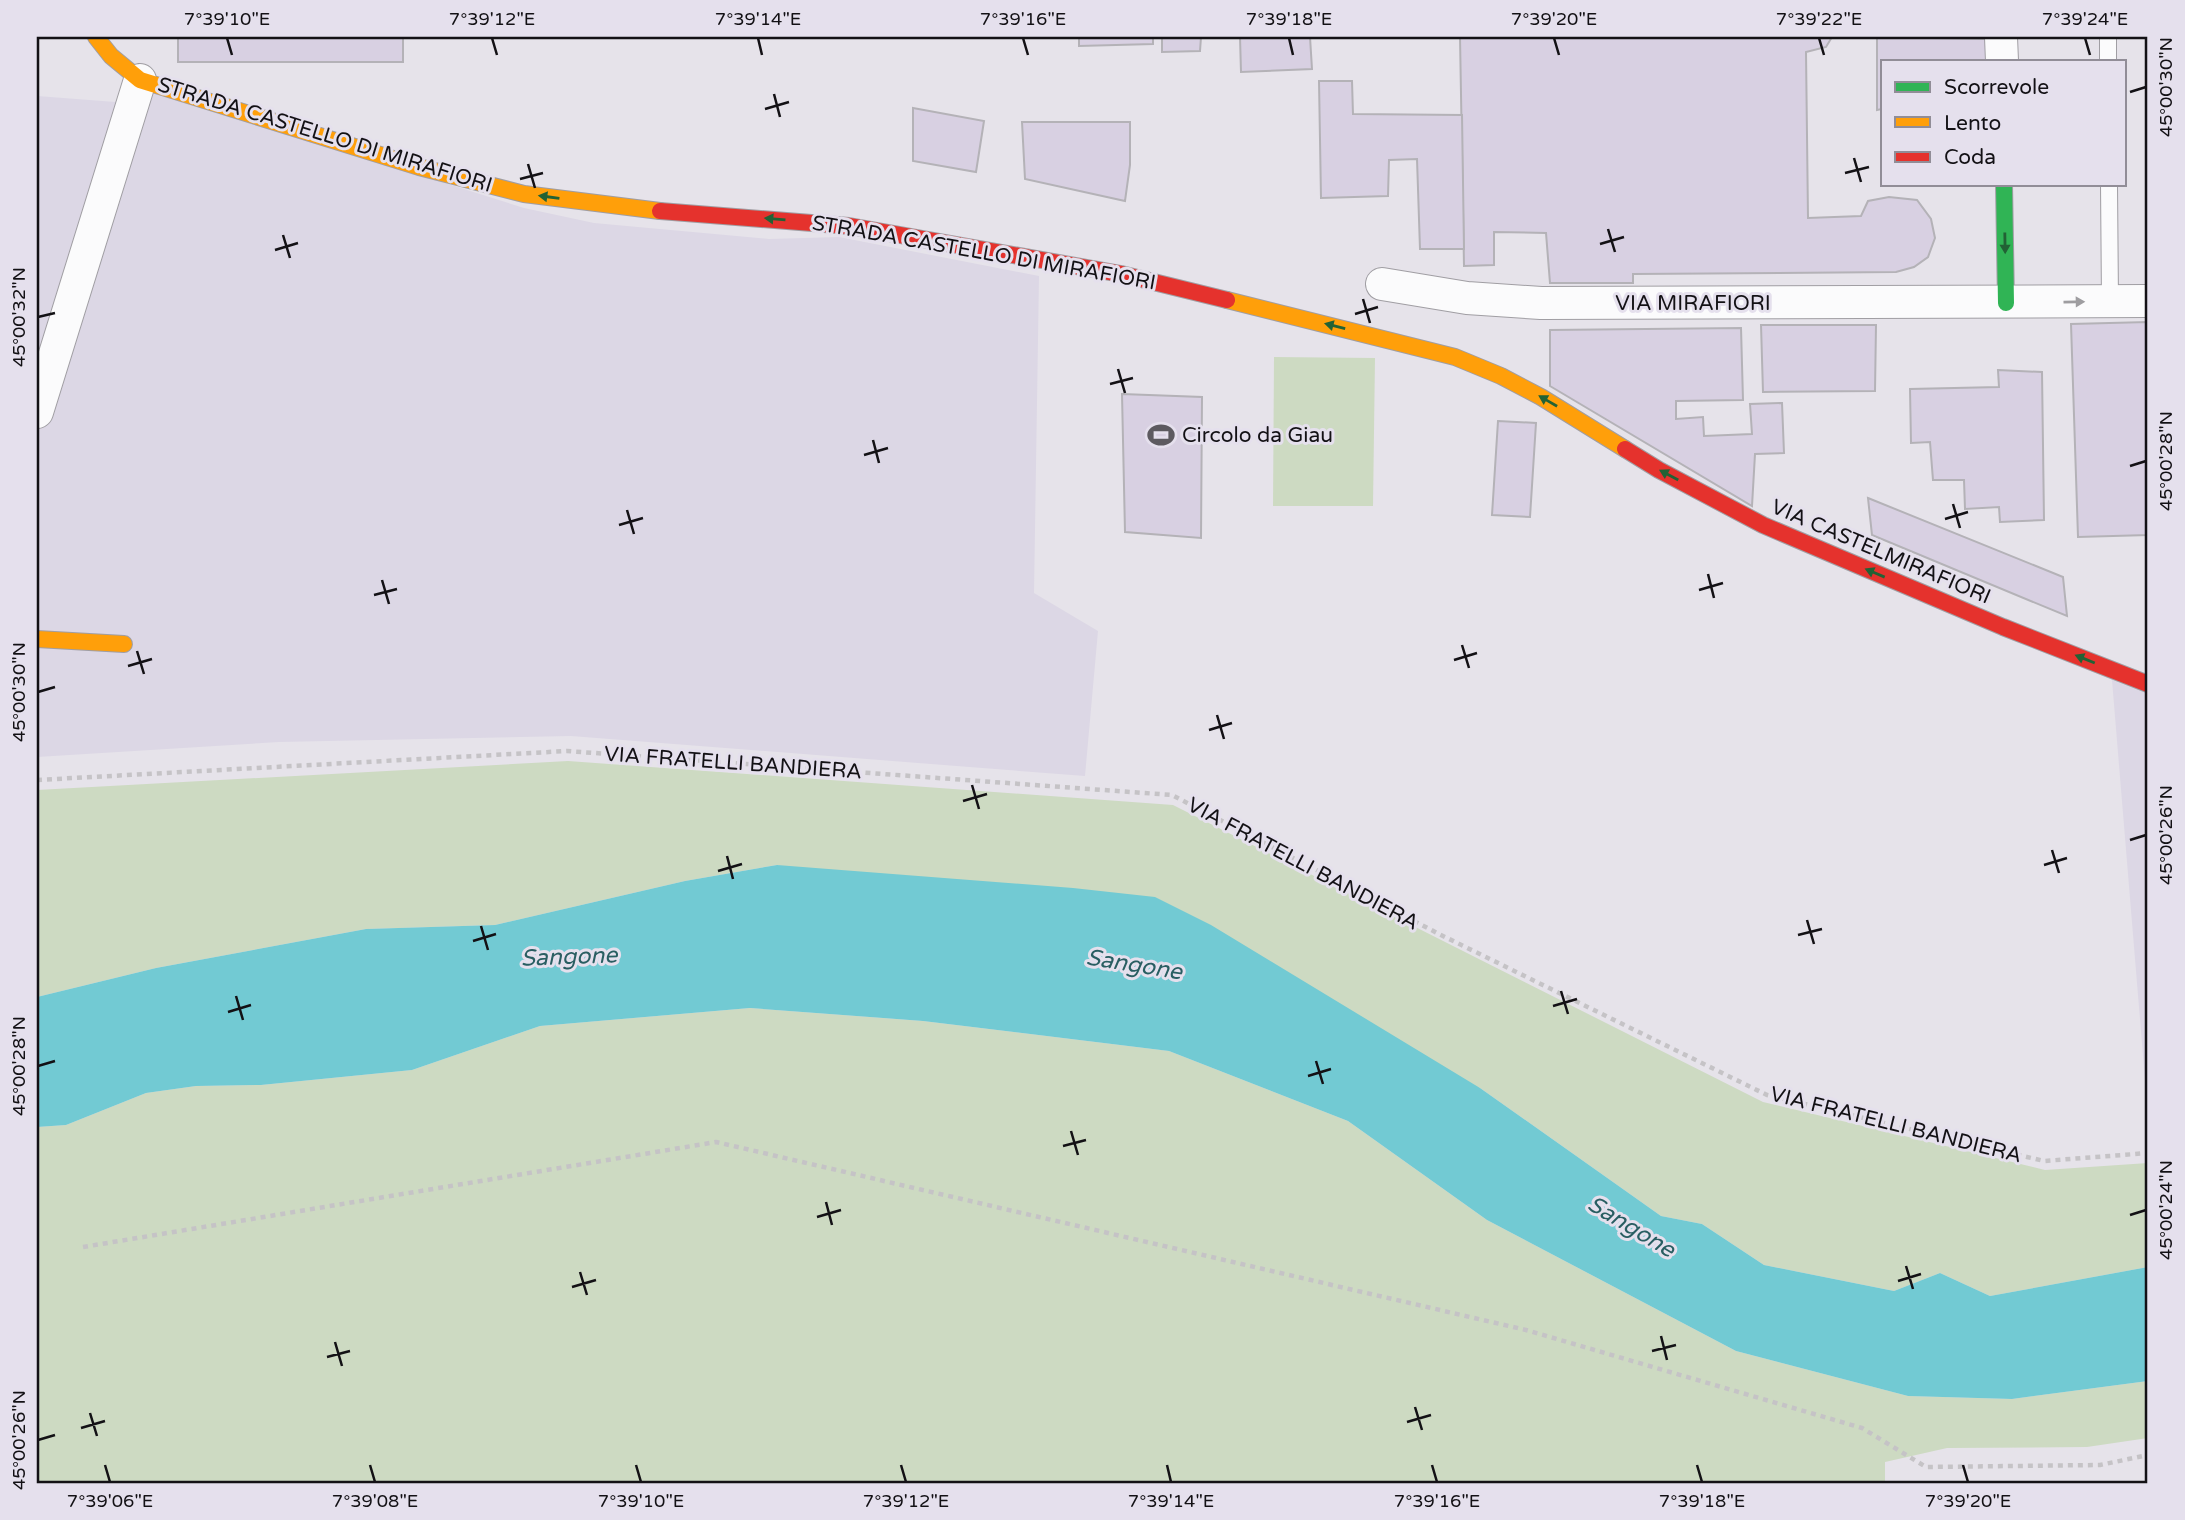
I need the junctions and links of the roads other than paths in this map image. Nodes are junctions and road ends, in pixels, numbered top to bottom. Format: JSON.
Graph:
{"nodes":[{"id":1,"x":96,"y":37,"type":"edge"},
{"id":2,"x":2001,"y":37,"type":"edge"},
{"id":3,"x":2108,"y":37,"type":"edge"},
{"id":4,"x":2002,"y":60,"type":"edge"},
{"id":5,"x":2108,"y":60,"type":"edge"},
{"id":6,"x":140,"y":80,"type":"junction"},
{"id":7,"x":2004,"y":186,"type":"edge"},
{"id":8,"x":2109,"y":186,"type":"edge"},
{"id":9,"x":1381,"y":285,"type":"dead end"},
{"id":10,"x":2148,"y":301,"type":"edge"},
{"id":11,"x":2110,"y":302,"type":"junction"},
{"id":12,"x":2006,"y":303,"type":"junction"},
{"id":13,"x":37,"y":412,"type":"edge"},
{"id":14,"x":1607,"y":436,"type":"joint"},
{"id":15,"x":37,"y":639,"type":"edge"},
{"id":16,"x":124,"y":644,"type":"dead end"},
{"id":17,"x":2148,"y":684,"type":"edge"}],
"edges":[{"from":1,"to":6,"type":"street","name":"STRADA CASTELLO DI MIRAFIORI"},
{"from":2,"to":4,"type":"street"},
{"from":3,"to":5,"type":"lane"},
{"from":6,"to":13,"type":"street","name":"STRADA CASTELLO DI MIRAFIORI"},
{"from":14,"to":6,"type":"street","name":"STRADA CASTELLO DI MIRAFIORI","one_way":true},
{"from":7,"to":12,"type":"street","one_way":true},
{"from":8,"to":11,"type":"lane"},
{"from":9,"to":12,"type":"street","name":"VIA MIRAFIORI"},
{"from":10,"to":11,"type":"street","name":"VIA MIRAFIORI"},
{"from":12,"to":11,"type":"street","name":"VIA MIRAFIORI","one_way":true},
{"from":17,"to":14,"type":"street","name":"VIA CASTELMIRAFIORI","one_way":true},
{"from":15,"to":16,"type":"street"}]}
